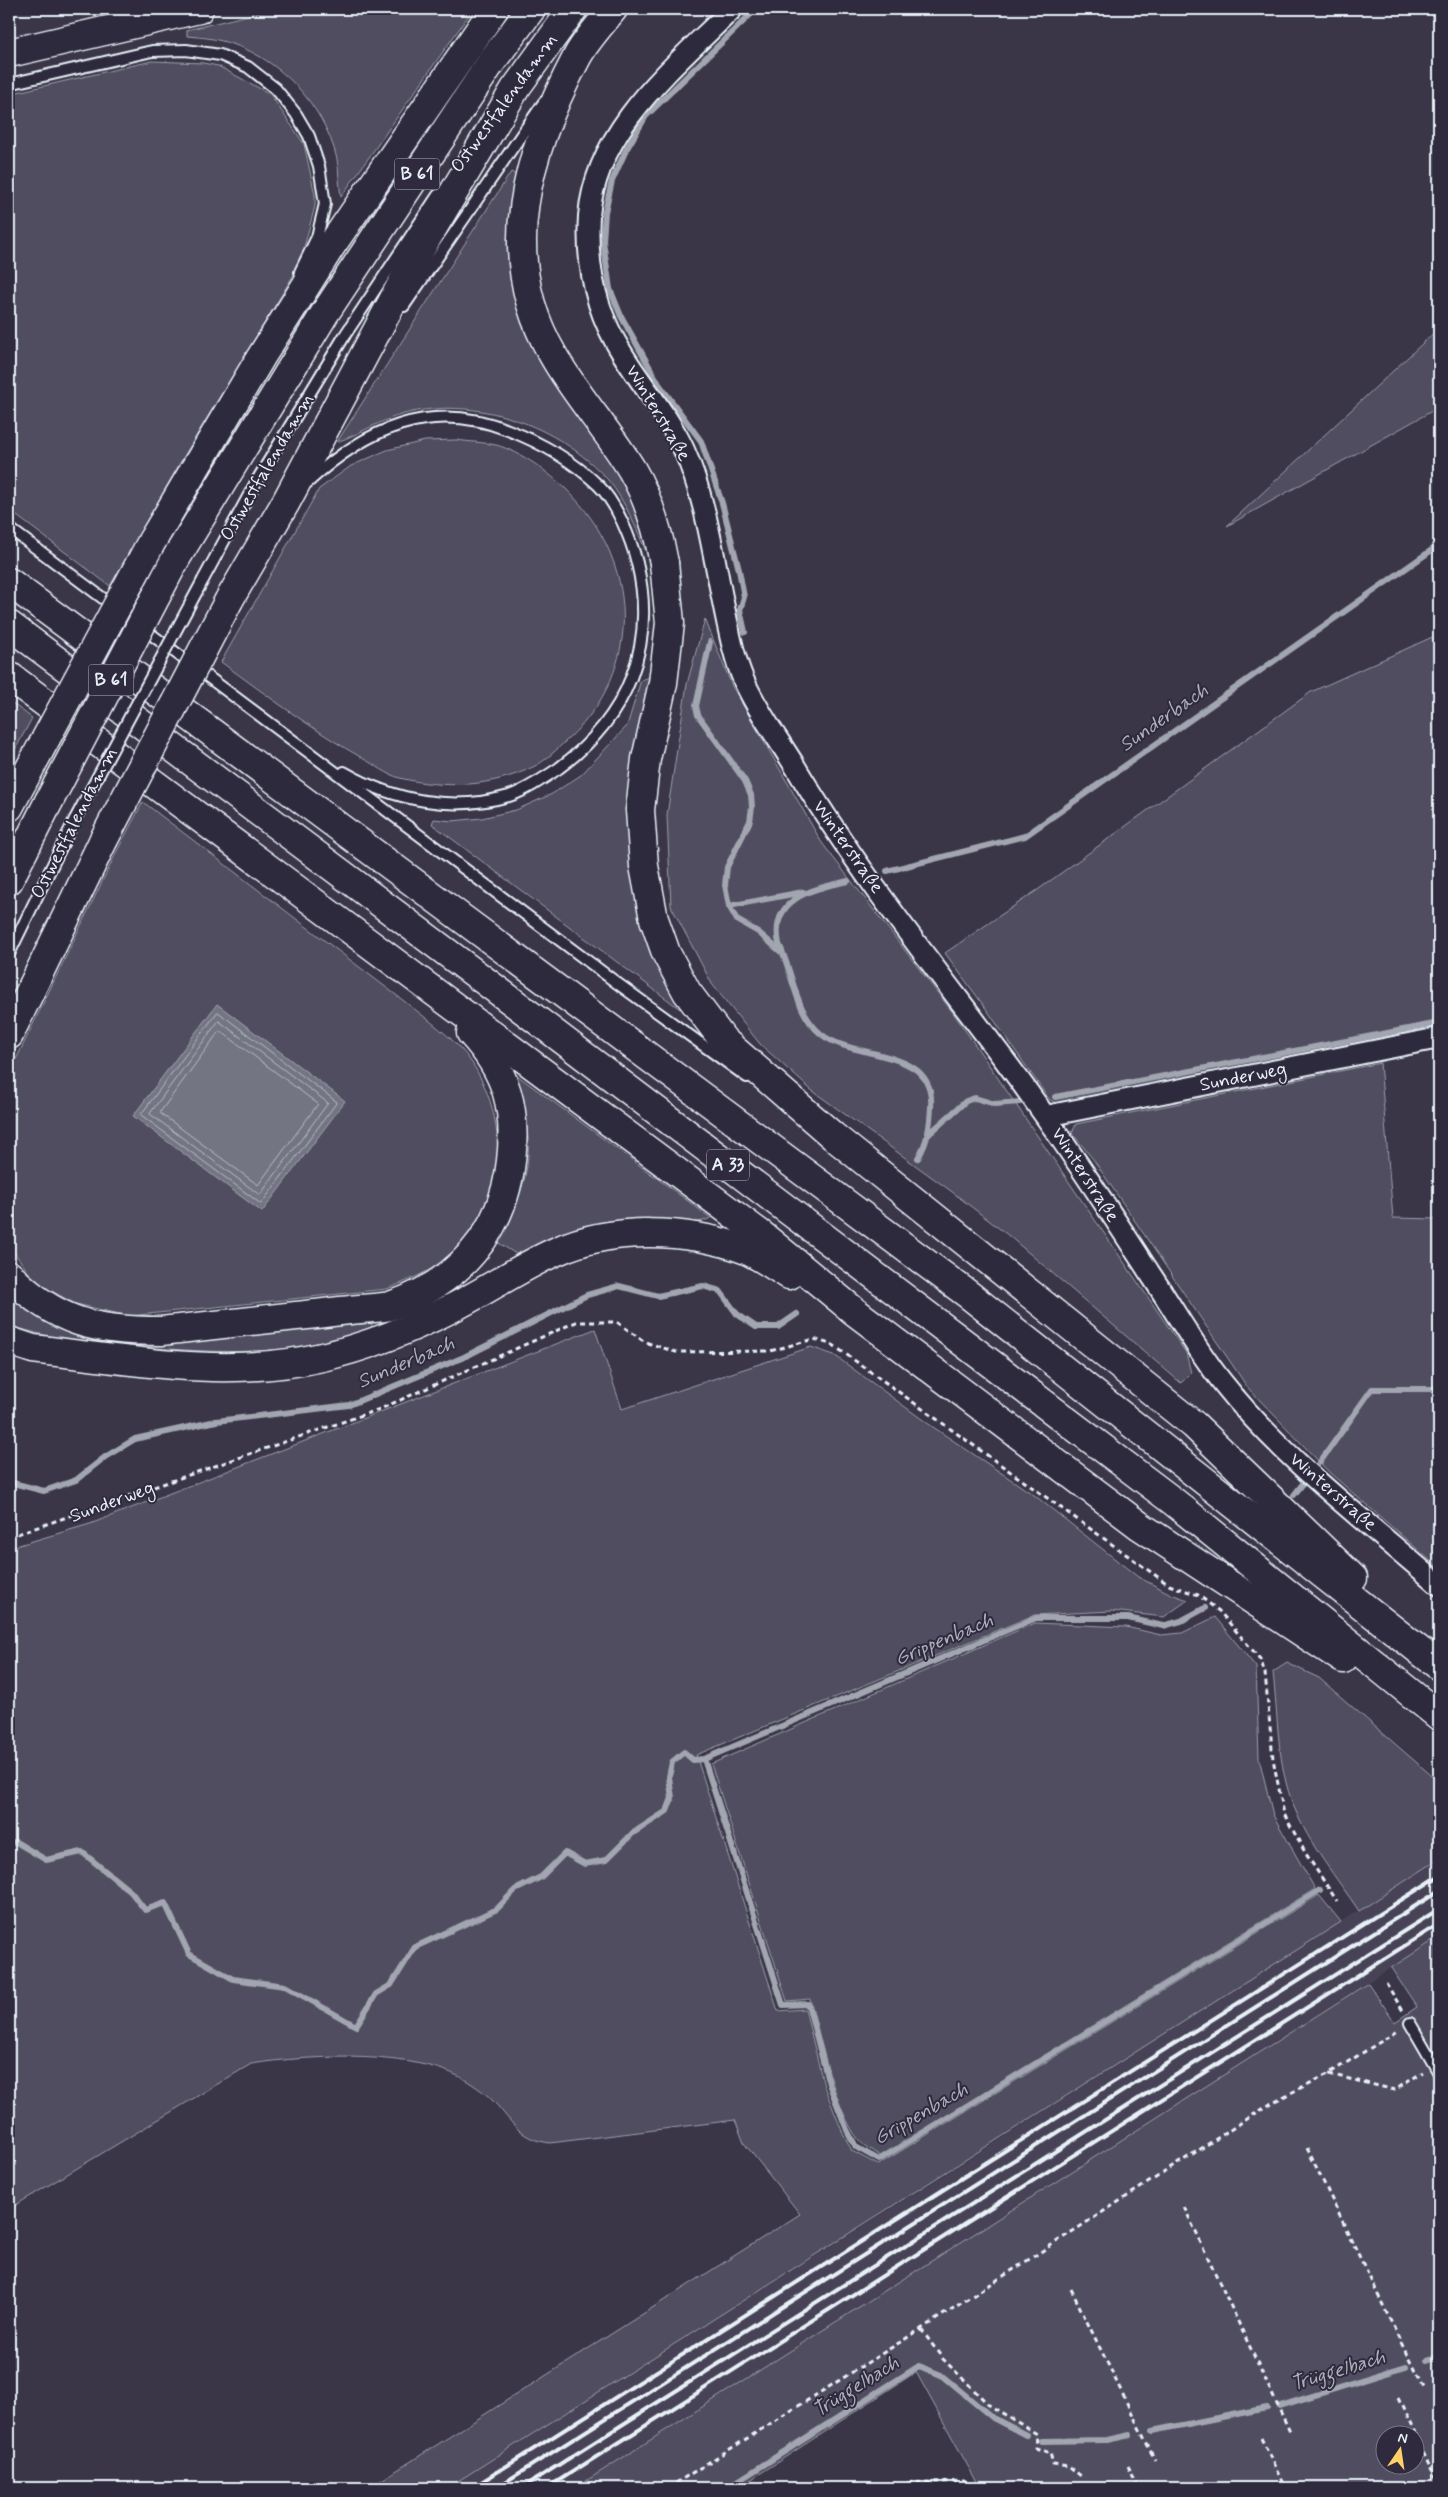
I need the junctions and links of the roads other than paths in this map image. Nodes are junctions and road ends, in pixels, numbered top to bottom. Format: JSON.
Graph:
{"nodes":[{"id":1,"x":199,"y":9,"type":"edge"},
{"id":2,"x":494,"y":9,"type":"edge"},
{"id":3,"x":531,"y":9,"type":"edge"},
{"id":4,"x":573,"y":9,"type":"edge"},
{"id":5,"x":613,"y":9,"type":"edge"},
{"id":6,"x":732,"y":9,"type":"edge"},
{"id":7,"x":9,"y":53,"type":"edge"},
{"id":8,"x":578,"y":56,"type":"junction"},
{"id":9,"x":9,"y":84,"type":"edge"},
{"id":10,"x":515,"y":89,"type":"junction"},
{"id":11,"x":261,"y":356,"type":"junction"},
{"id":12,"x":286,"y":502,"type":"junction"},
{"id":13,"x":9,"y":528,"type":"edge"},
{"id":14,"x":9,"y":582,"type":"edge"},
{"id":15,"x":9,"y":625,"type":"edge"},
{"id":16,"x":9,"y":676,"type":"edge"},
{"id":17,"x":306,"y":750,"type":"junction"},
{"id":18,"x":13,"y":800,"type":"edge"},
{"id":19,"x":9,"y":880,"type":"edge"},
{"id":20,"x":9,"y":954,"type":"edge"},
{"id":21,"x":424,"y":986,"type":"junction"},
{"id":22,"x":9,"y":1035,"type":"edge"},
{"id":23,"x":1439,"y":1038,"type":"edge"},
{"id":24,"x":1046,"y":1116,"type":"junction"},
{"id":25,"x":833,"y":1136,"type":"junction"},
{"id":26,"x":9,"y":1275,"type":"edge"},
{"id":27,"x":854,"y":1311,"type":"junction"},
{"id":28,"x":9,"y":1341,"type":"edge"},
{"id":29,"x":1439,"y":1585,"type":"edge"},
{"id":30,"x":1439,"y":1660,"type":"edge"},
{"id":31,"x":1439,"y":1666,"type":"edge"},
{"id":32,"x":1439,"y":1716,"type":"edge"},
{"id":33,"x":1410,"y":2023,"type":"road end"},
{"id":34,"x":1437,"y":2069,"type":"edge"}],
"edges":[{"from":1,"to":7,"type":"highway"},
{"from":2,"to":11,"type":"highway"},
{"from":3,"to":19,"type":"highway","name":"Ostwestfalendamm","number":"B 61","bridge":true},
{"from":4,"to":10,"type":"highway","name":"Ostwestfalendamm","number":"B 61"},
{"from":5,"to":8,"type":"highway"},
{"from":6,"to":24,"type":"street","name":"Winterstraße"},
{"from":8,"to":12,"type":"lane"},
{"from":8,"to":25,"type":"highway"},
{"from":9,"to":11,"type":"lane"},
{"from":10,"to":12,"type":"highway"},
{"from":10,"to":20,"type":"lane","name":"Ostwestfalendamm","number":"B 61","bridge":true},
{"from":11,"to":18,"type":"highway","bridge":true},
{"from":12,"to":17,"type":"lane"},
{"from":12,"to":22,"type":"highway","bridge":true},
{"from":13,"to":17,"type":"lane"},
{"from":14,"to":31,"type":"highway","number":"A 33"},
{"from":15,"to":32,"type":"highway","number":"A 33"},
{"from":16,"to":21,"type":"highway"},
{"from":17,"to":25,"type":"lane"},
{"from":21,"to":26,"type":"highway"},
{"from":21,"to":27,"type":"highway"},
{"from":23,"to":24,"type":"street","name":"Sunderweg"},
{"from":24,"to":29,"type":"street","name":"Winterstraße"},
{"from":25,"to":30,"type":"highway"},
{"from":27,"to":28,"type":"highway"},
{"from":27,"to":32,"type":"highway"},
{"from":33,"to":34,"type":"lane"}]}
